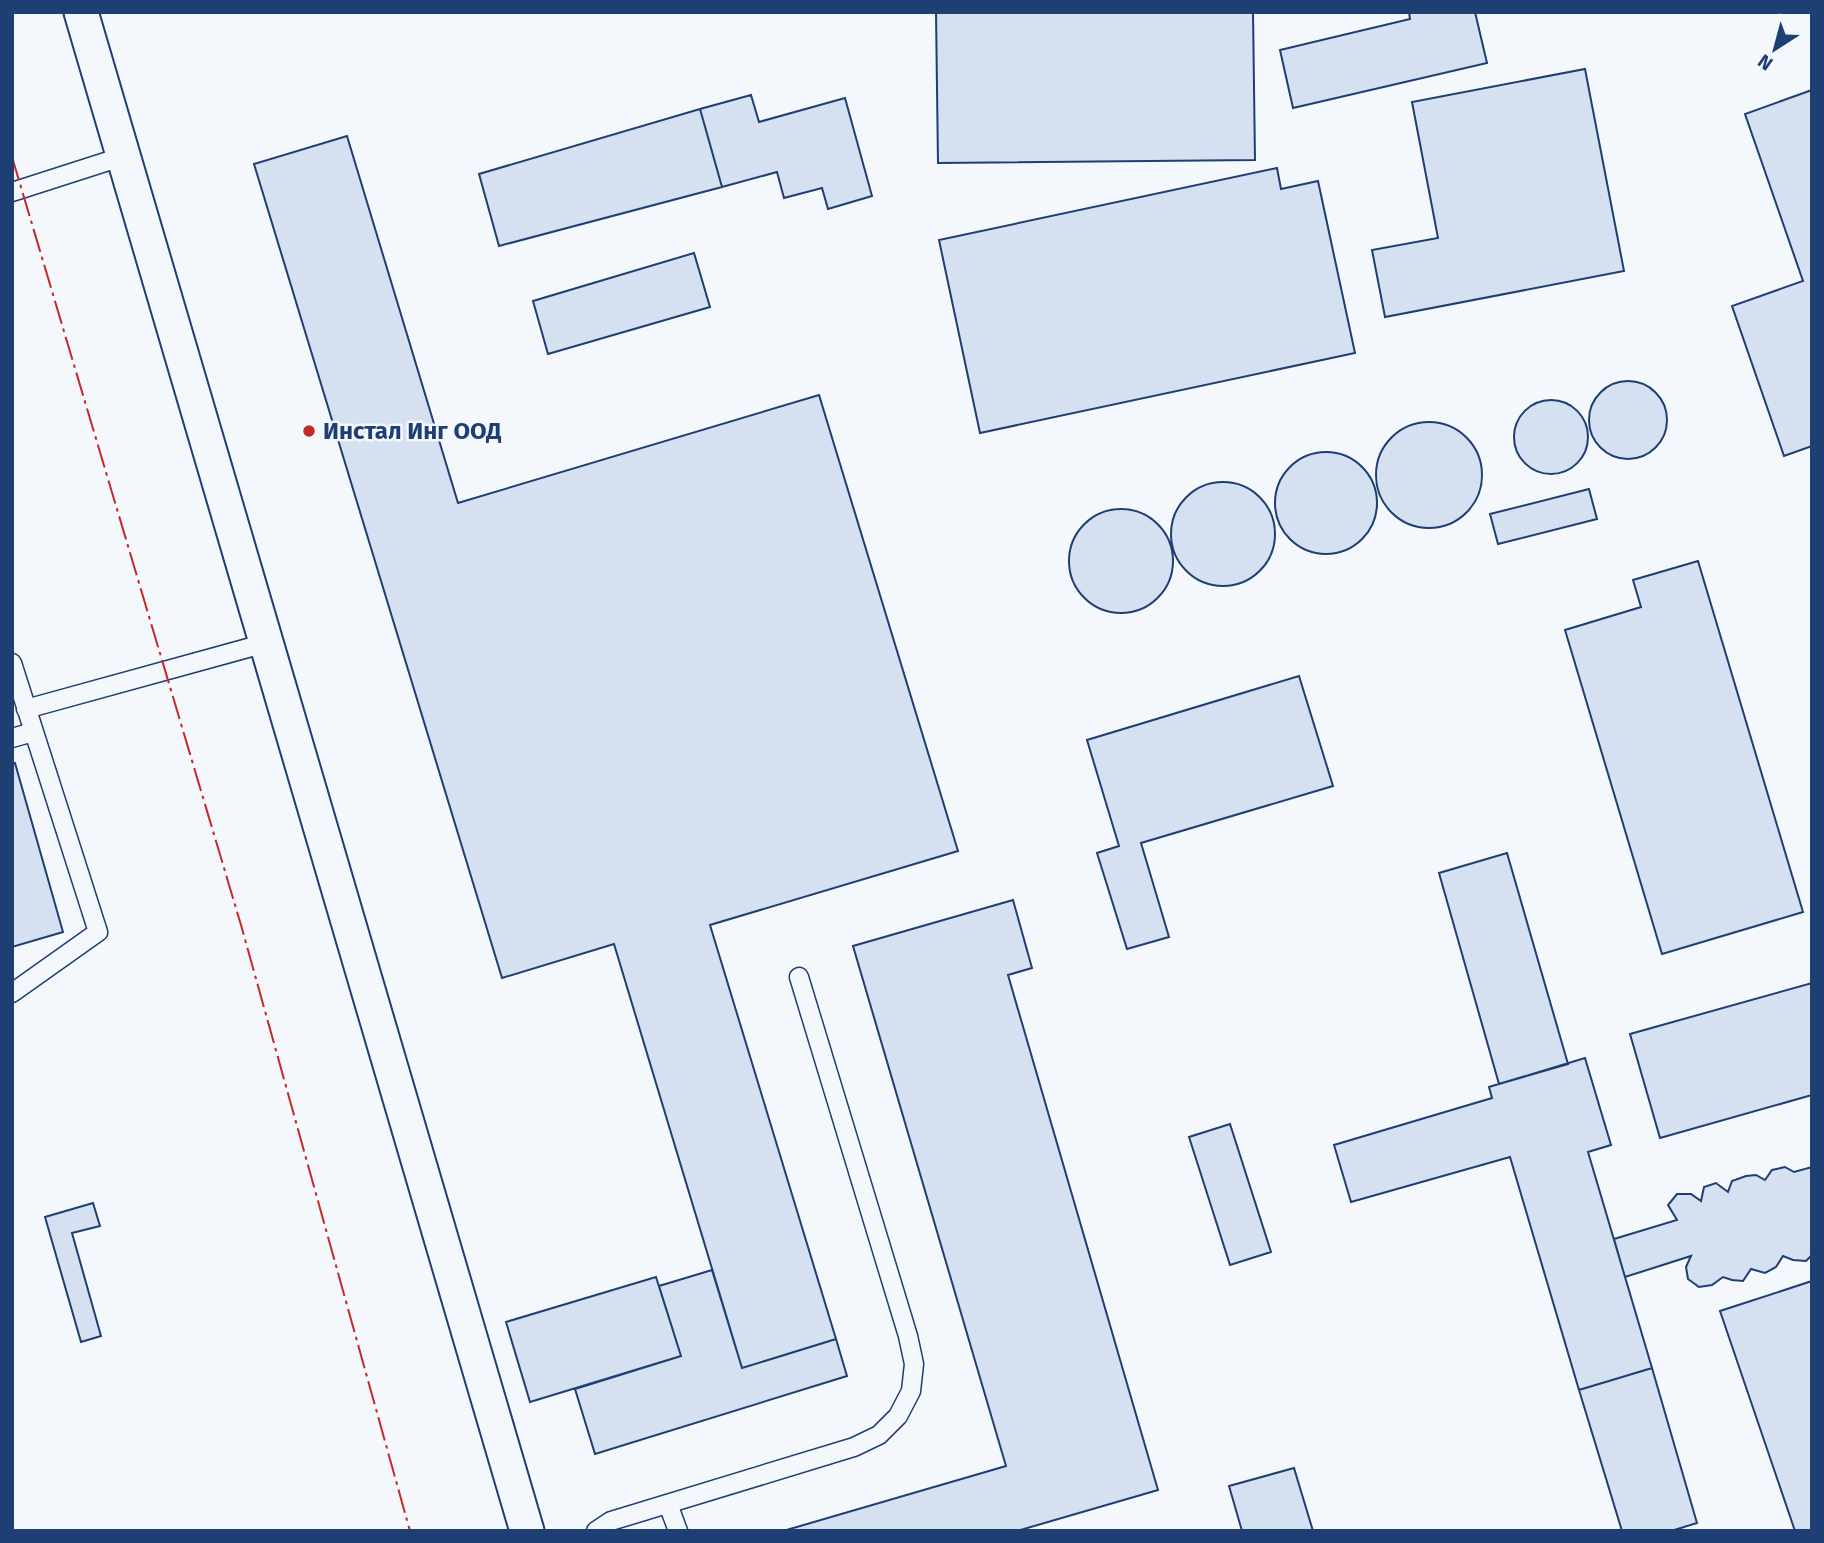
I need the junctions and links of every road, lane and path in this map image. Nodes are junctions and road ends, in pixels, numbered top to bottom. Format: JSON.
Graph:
{"nodes":[{"id":1,"x":81,"y":12,"type":"edge"},
{"id":2,"x":124,"y":156,"type":"junction"},
{"id":3,"x":12,"y":192,"type":"edge"},
{"id":4,"x":266,"y":643,"type":"junction"},
{"id":5,"x":12,"y":663,"type":"edge"},
{"id":6,"x":26,"y":709,"type":"junction"},
{"id":7,"x":33,"y":732,"type":"junction"},
{"id":8,"x":12,"y":738,"type":"edge"},
{"id":9,"x":799,"y":977,"type":"dead end"},
{"id":10,"x":12,"y":993,"type":"edge"},
{"id":11,"x":668,"y":1504,"type":"junction"},
{"id":12,"x":527,"y":1531,"type":"edge"},
{"id":13,"x":596,"y":1531,"type":"edge"},
{"id":14,"x":678,"y":1531,"type":"edge"}],
"edges":[{"from":1,"to":2,"type":"street"},
{"from":2,"to":3,"type":"lane"},
{"from":2,"to":4,"type":"street"},
{"from":4,"to":6,"type":"lane"},
{"from":4,"to":12,"type":"street"},
{"from":5,"to":6,"type":"lane"},
{"from":6,"to":7,"type":"lane"},
{"from":7,"to":8,"type":"lane"},
{"from":7,"to":10,"type":"lane"},
{"from":9,"to":11,"type":"lane"},
{"from":11,"to":13,"type":"lane"},
{"from":11,"to":14,"type":"lane"}]}
